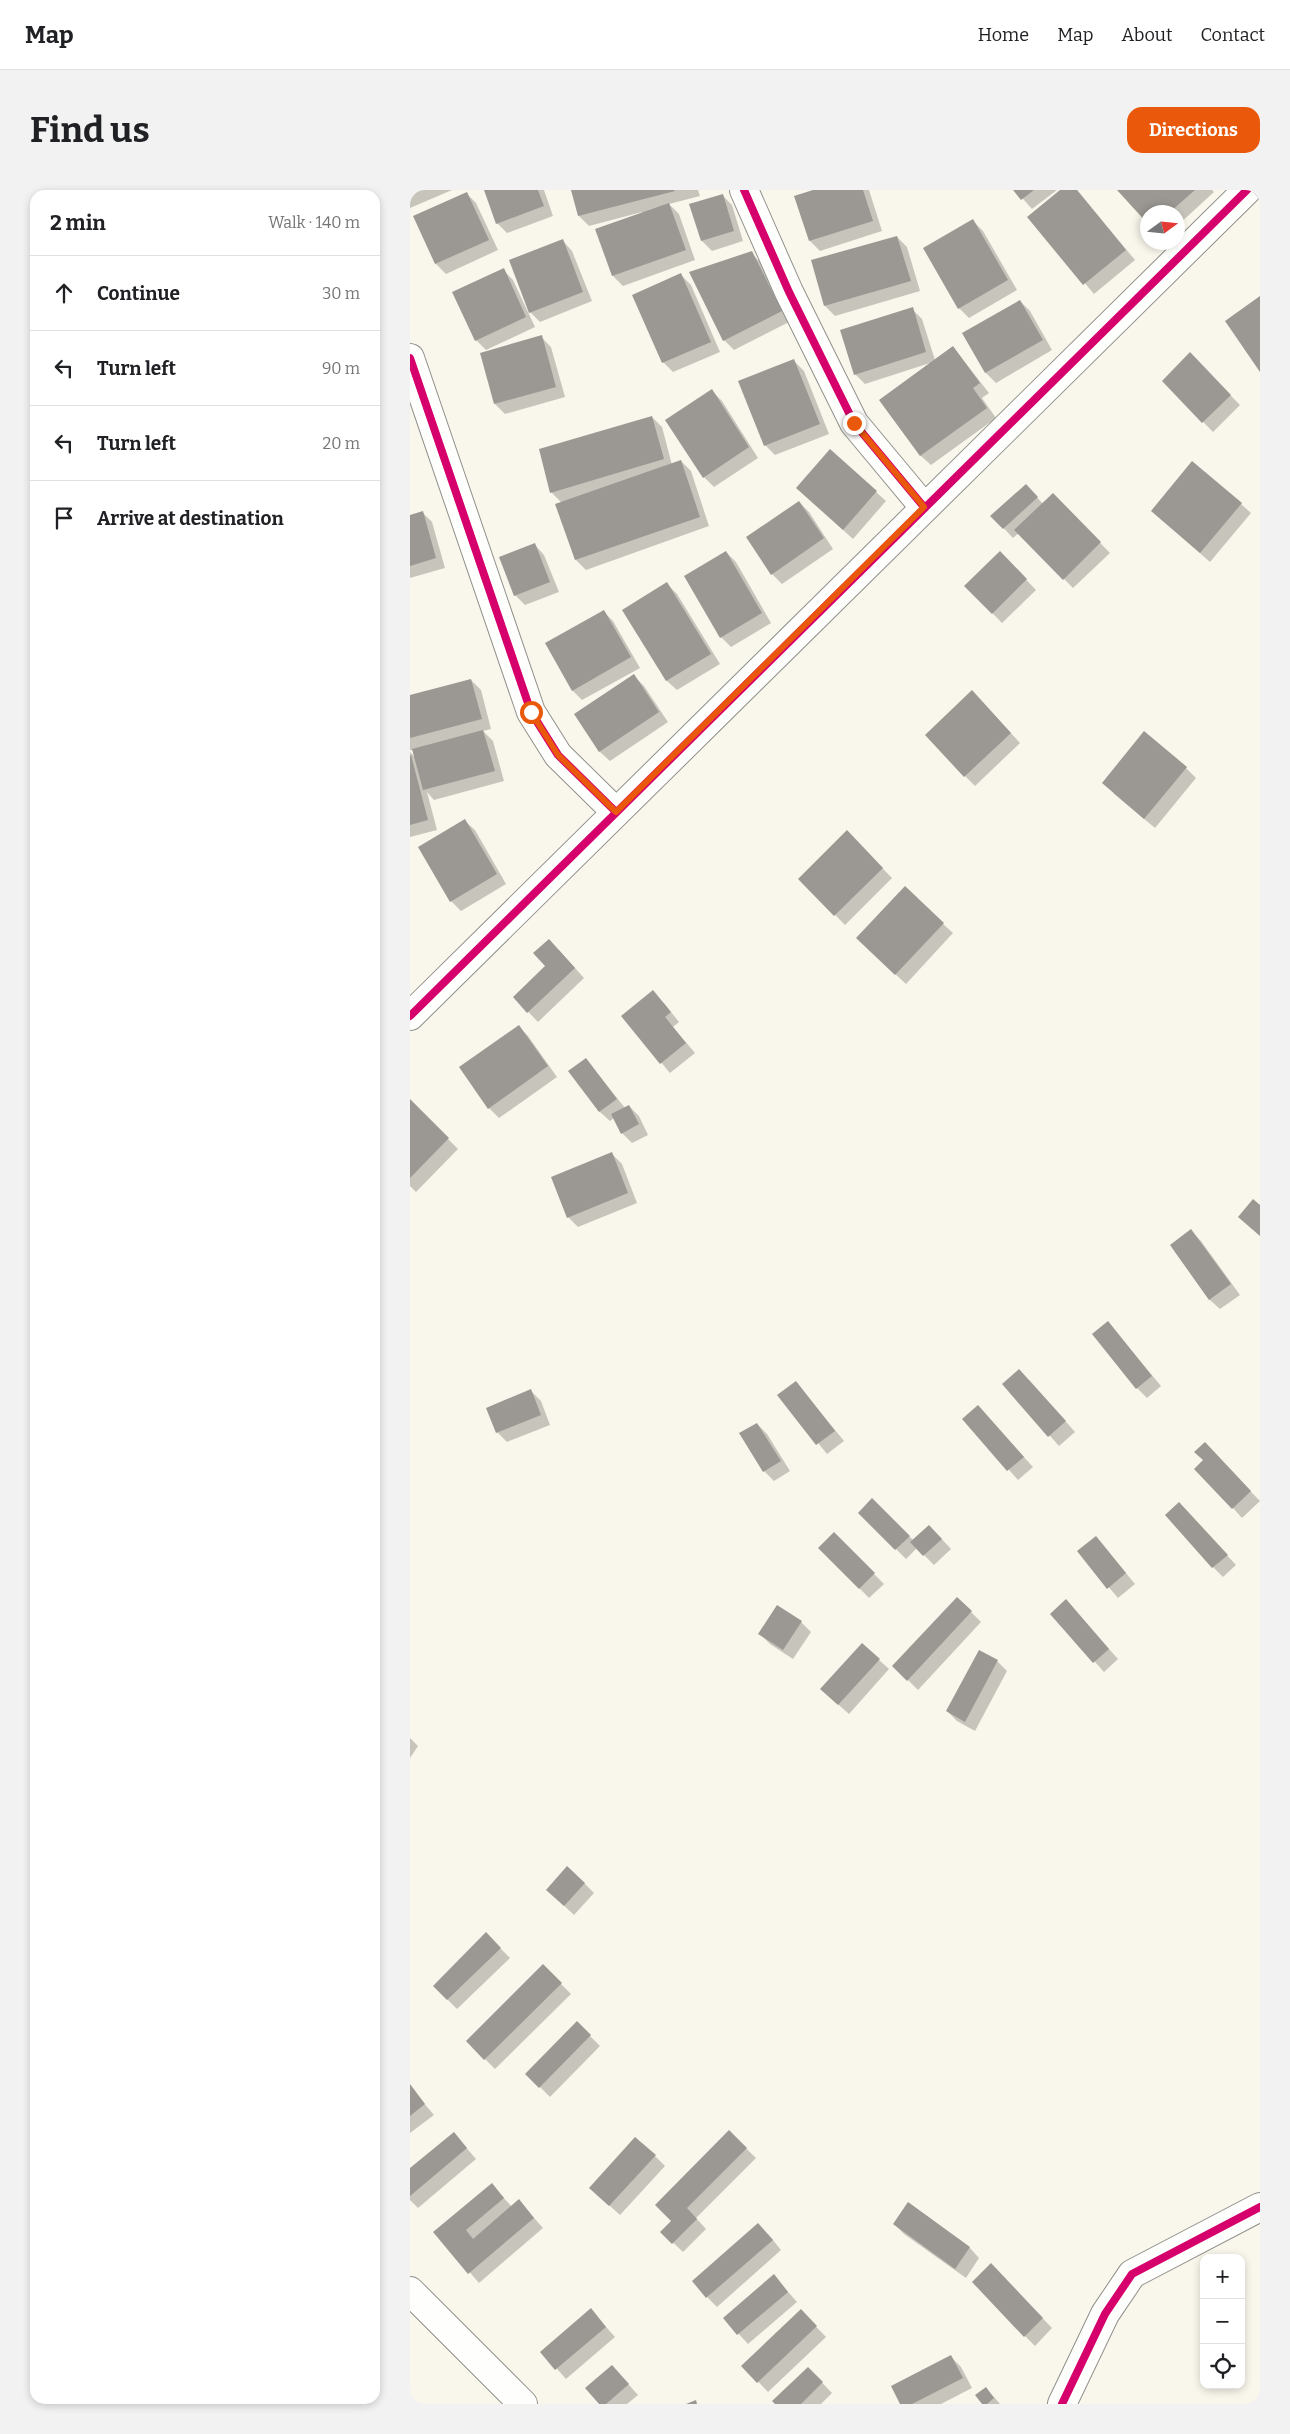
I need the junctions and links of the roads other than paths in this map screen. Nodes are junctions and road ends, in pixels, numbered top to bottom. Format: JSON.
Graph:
{"nodes":[{"id":1,"x":744,"y":190,"type":"edge"},
{"id":2,"x":1247,"y":190,"type":"edge"},
{"id":3,"x":410,"y":358,"type":"edge"},
{"id":4,"x":924,"y":507,"type":"junction"},
{"id":5,"x":616,"y":812,"type":"junction"},
{"id":6,"x":410,"y":1016,"type":"edge"},
{"id":7,"x":1260,"y":2207,"type":"edge"},
{"id":8,"x":410,"y":2291,"type":"edge"},
{"id":9,"x":523,"y":2404,"type":"edge"},
{"id":10,"x":1062,"y":2404,"type":"edge"}],
"edges":[{"from":1,"to":4,"type":"street"},
{"from":2,"to":4,"type":"street"},
{"from":3,"to":5,"type":"street"},
{"from":4,"to":5,"type":"street"},
{"from":5,"to":6,"type":"street"},
{"from":7,"to":10,"type":"street"},
{"from":8,"to":9,"type":"street"}]}
